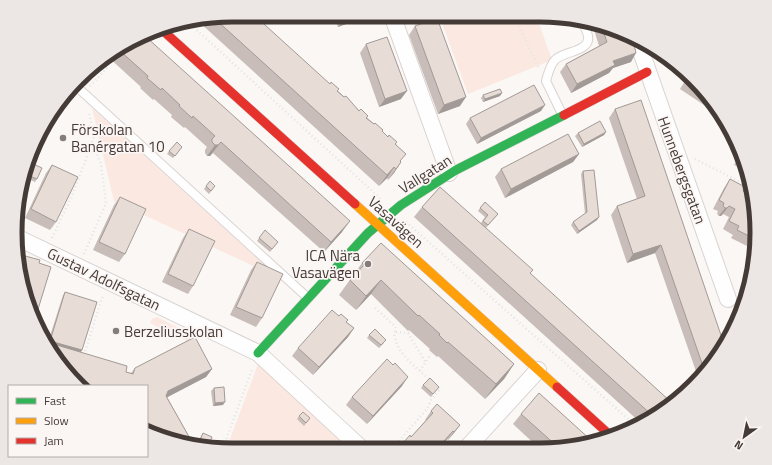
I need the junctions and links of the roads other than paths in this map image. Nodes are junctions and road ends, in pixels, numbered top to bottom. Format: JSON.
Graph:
{"nodes":[{"id":1,"x":395,"y":22,"type":"edge"},
{"id":2,"x":584,"y":27,"type":"edge"},
{"id":3,"x":165,"y":33,"type":"edge"},
{"id":4,"x":639,"y":47,"type":"edge"},
{"id":5,"x":647,"y":72,"type":"junction"},
{"id":6,"x":79,"y":89,"type":"edge"},
{"id":7,"x":563,"y":116,"type":"junction"},
{"id":8,"x":449,"y":173,"type":"junction"},
{"id":9,"x":377,"y":225,"type":"junction"},
{"id":10,"x":22,"y":240,"type":"edge"},
{"id":11,"x":308,"y":298,"type":"junction"},
{"id":12,"x":728,"y":299,"type":"dead end"},
{"id":13,"x":258,"y":353,"type":"junction"},
{"id":14,"x":538,"y":370,"type":"junction"},
{"id":15,"x":607,"y":432,"type":"edge"},
{"id":16,"x":355,"y":443,"type":"edge"},
{"id":17,"x":471,"y":443,"type":"edge"}],
"edges":[{"from":1,"to":8,"type":"street"},
{"from":2,"to":7,"type":"lane"},
{"from":3,"to":9,"type":"main road","name":"Vasavägen"},
{"from":4,"to":5,"type":"street","name":"Hunnebergsgatan"},
{"from":5,"to":7,"type":"main road","name":"Vallgatan"},
{"from":5,"to":12,"type":"street","name":"Hunnebergsgatan"},
{"from":6,"to":11,"type":"lane"},
{"from":7,"to":8,"type":"main road","name":"Vallgatan"},
{"from":8,"to":9,"type":"main road","name":"Vallgatan"},
{"from":9,"to":11,"type":"main road","name":"Vallgatan"},
{"from":9,"to":14,"type":"main road","name":"Vasavägen"},
{"from":10,"to":13,"type":"street","name":"Gustav Adolfsgatan"},
{"from":11,"to":13,"type":"main road","name":"Vallgatan"},
{"from":13,"to":16,"type":"street","name":"Gustav Adolfsgatan"},
{"from":14,"to":15,"type":"main road","name":"Vasavägen"},
{"from":14,"to":17,"type":"street"}]}
